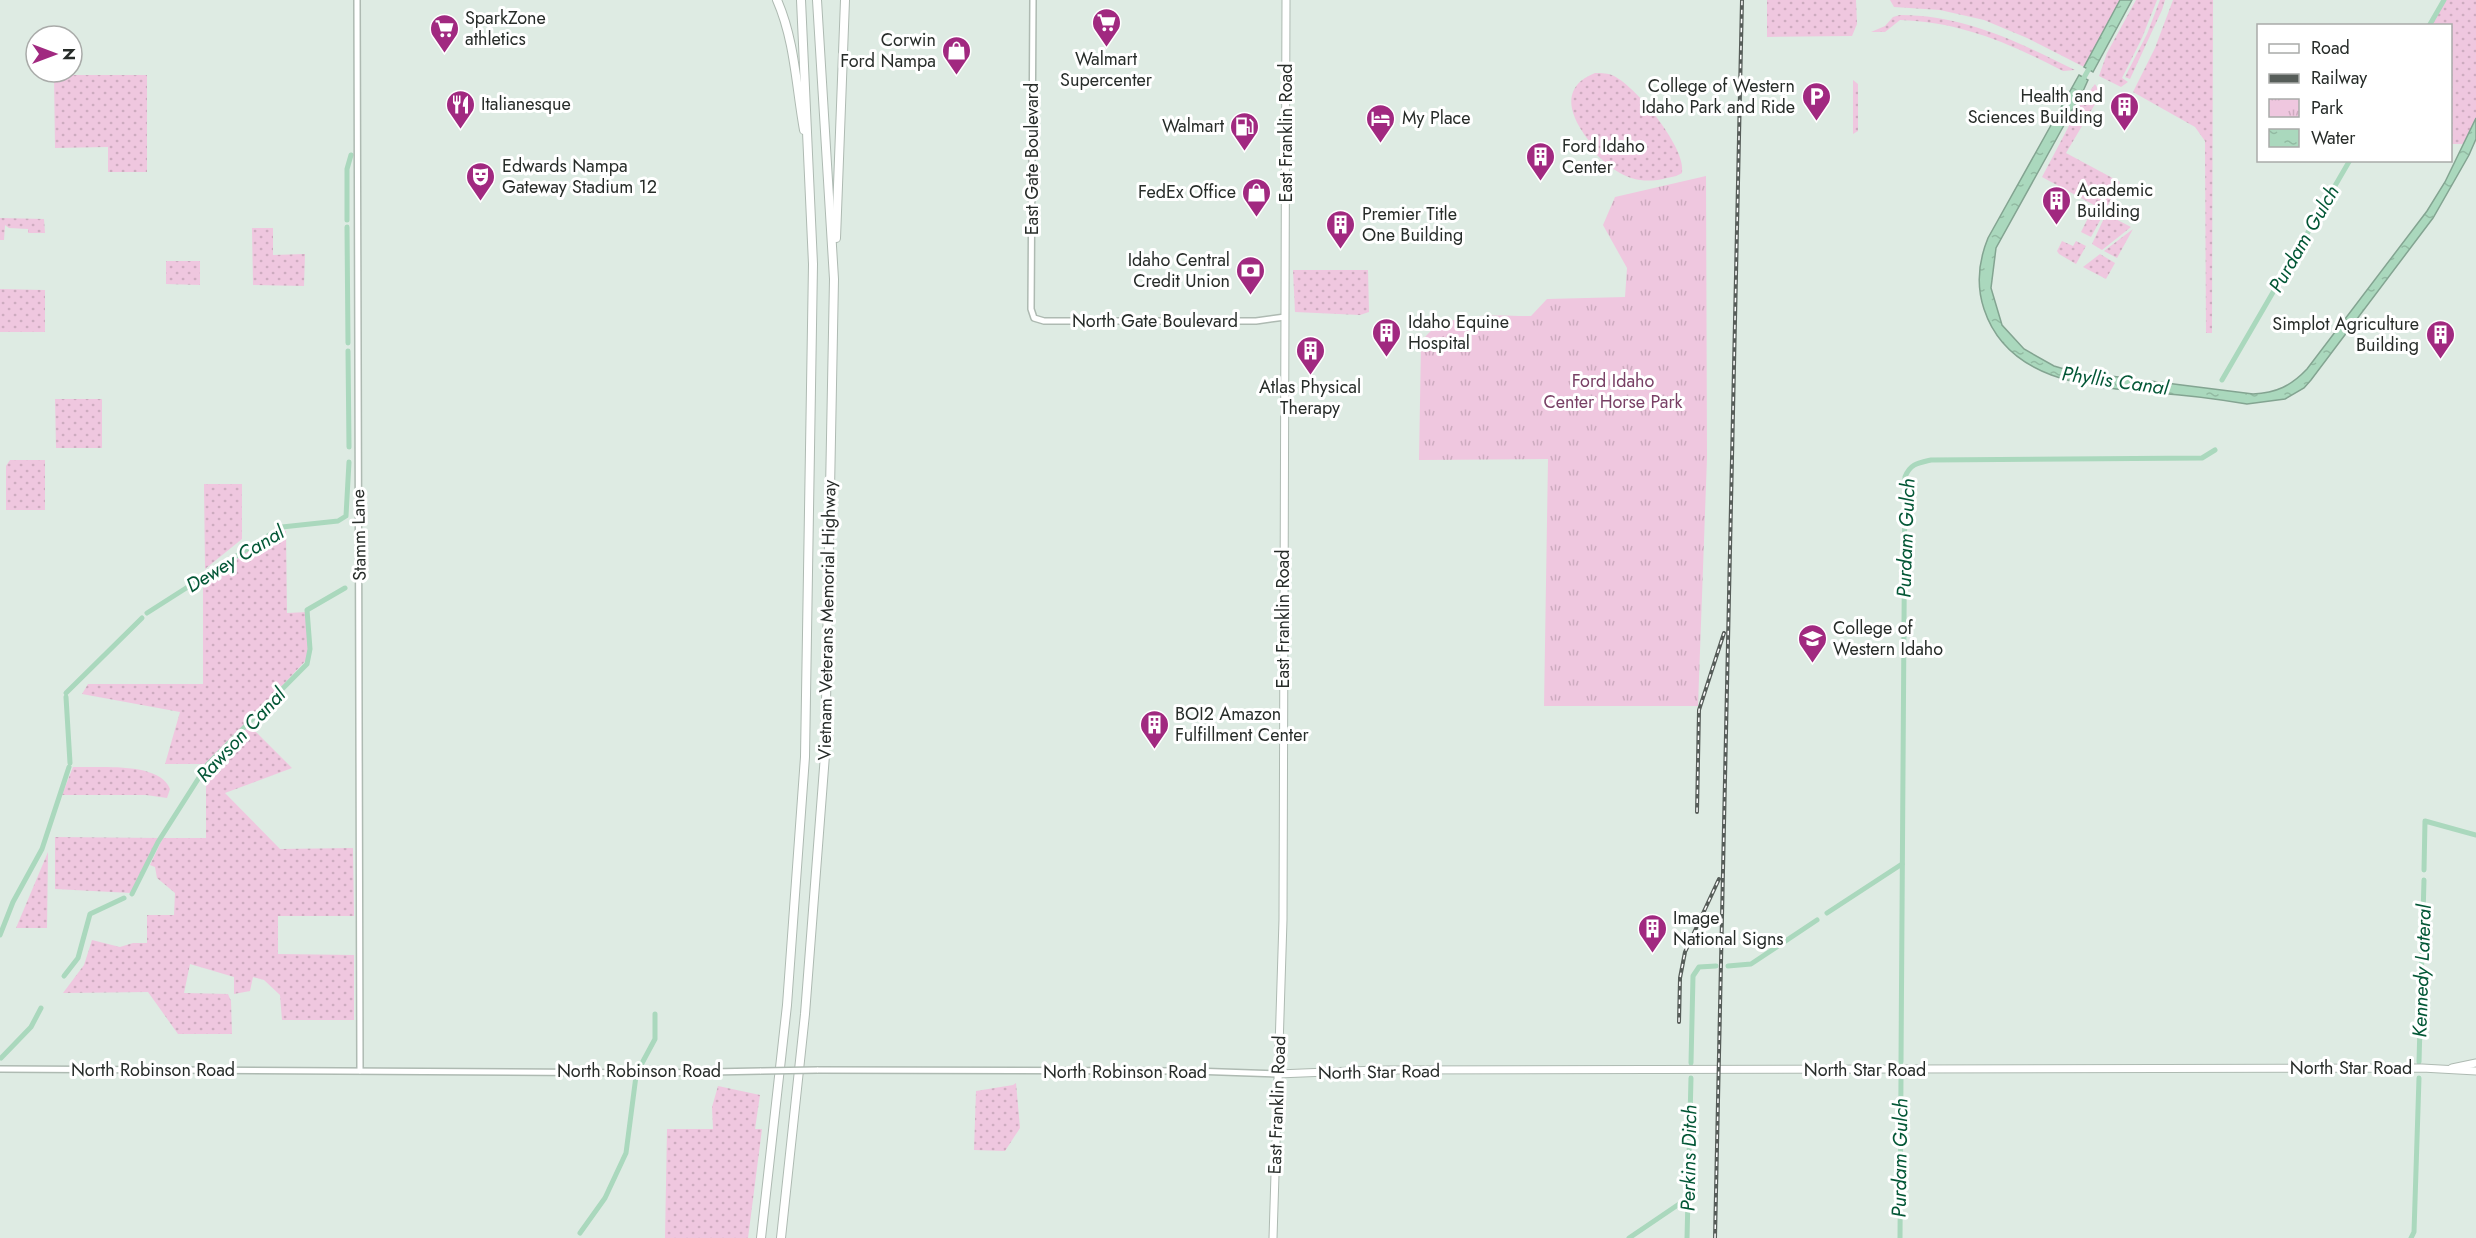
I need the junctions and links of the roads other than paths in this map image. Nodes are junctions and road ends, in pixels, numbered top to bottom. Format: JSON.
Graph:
{"nodes":[{"id":1,"x":357,"y":0,"type":"edge"},
{"id":2,"x":777,"y":0,"type":"edge"},
{"id":3,"x":801,"y":0,"type":"edge"},
{"id":4,"x":817,"y":0,"type":"edge"},
{"id":5,"x":845,"y":0,"type":"edge"},
{"id":6,"x":1033,"y":0,"type":"edge"},
{"id":7,"x":1286,"y":0,"type":"edge"},
{"id":8,"x":809,"y":160,"type":"junction"},
{"id":9,"x":834,"y":279,"type":"junction"},
{"id":10,"x":1034,"y":318,"type":"joint"},
{"id":11,"x":1285,"y":321,"type":"junction"},
{"id":12,"x":2476,"y":1063,"type":"edge"},
{"id":13,"x":2452,"y":1068,"type":"junction"},
{"id":14,"x":0,"y":1069,"type":"edge"},
{"id":15,"x":360,"y":1071,"type":"junction"},
{"id":16,"x":2476,"y":1071,"type":"edge"},
{"id":17,"x":1278,"y":1074,"type":"junction"},
{"id":18,"x":761,"y":1238,"type":"edge"},
{"id":19,"x":781,"y":1238,"type":"edge"},
{"id":20,"x":1273,"y":1238,"type":"edge"}],
"edges":[{"from":1,"to":15,"type":"street","name":"Stamm Lane"},
{"from":2,"to":8,"type":"highway"},
{"from":3,"to":8,"type":"highway","name":"Vietnam Veterans Memorial Highway"},
{"from":4,"to":9,"type":"highway","name":"Vietnam Veterans Memorial Highway"},
{"from":5,"to":9,"type":"highway"},
{"from":6,"to":10,"type":"street","name":"East Gate Boulevard"},
{"from":7,"to":11,"type":"main road","name":"East Franklin Road"},
{"from":8,"to":18,"type":"highway","name":"Vietnam Veterans Memorial Highway"},
{"from":9,"to":19,"type":"highway","name":"Vietnam Veterans Memorial Highway"},
{"from":10,"to":11,"type":"street","name":"North Gate Boulevard"},
{"from":11,"to":17,"type":"main road","name":"East Franklin Road"},
{"from":12,"to":13,"type":"main road","name":"North Star Road"},
{"from":13,"to":16,"type":"main road","name":"North Star Road"},
{"from":13,"to":17,"type":"main road","name":"North Star Road"},
{"from":14,"to":15,"type":"street","name":"North Robinson Road"},
{"from":15,"to":17,"type":"street","name":"North Robinson Road","bridge":true},
{"from":17,"to":20,"type":"main road","name":"East Franklin Road"}]}
